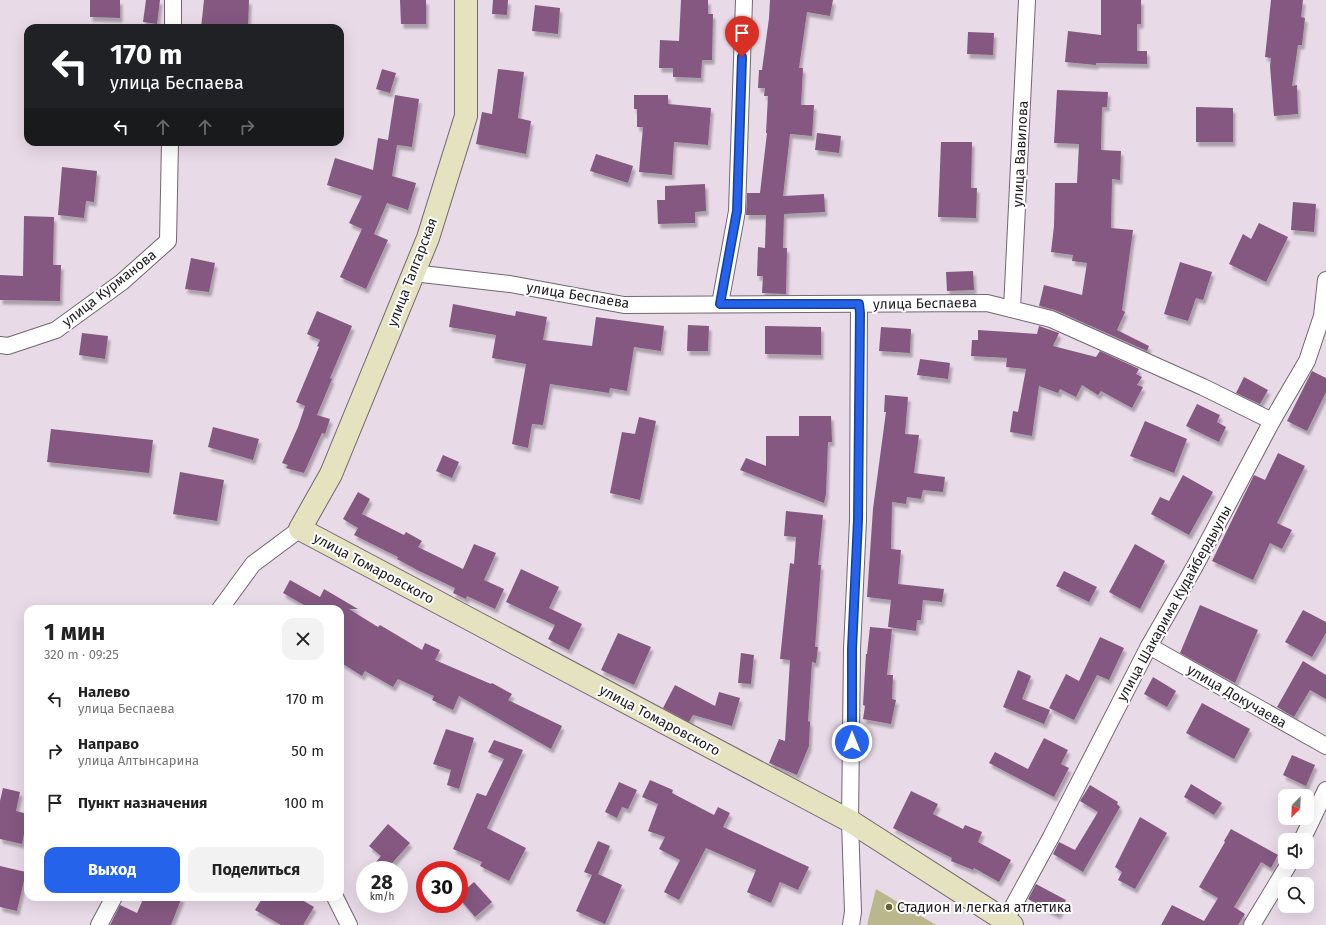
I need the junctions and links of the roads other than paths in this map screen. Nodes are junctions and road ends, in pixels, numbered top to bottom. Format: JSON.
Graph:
{"nodes":[{"id":1,"x":173,"y":0,"type":"edge"},
{"id":2,"x":466,"y":0,"type":"edge"},
{"id":3,"x":744,"y":0,"type":"edge"},
{"id":4,"x":1027,"y":0,"type":"edge"},
{"id":5,"x":173,"y":24,"type":"edge"},
{"id":6,"x":170,"y":146,"type":"edge"},
{"id":7,"x":413,"y":273,"type":"junction"},
{"id":8,"x":1326,"y":280,"type":"edge"},
{"id":9,"x":720,"y":304,"type":"junction"},
{"id":10,"x":859,"y":304,"type":"junction"},
{"id":11,"x":1012,"y":309,"type":"junction"},
{"id":12,"x":0,"y":345,"type":"edge"},
{"id":13,"x":1272,"y":421,"type":"junction"},
{"id":14,"x":300,"y":528,"type":"junction"},
{"id":15,"x":223,"y":605,"type":"edge"},
{"id":16,"x":1149,"y":646,"type":"junction"},
{"id":17,"x":1326,"y":746,"type":"edge"},
{"id":18,"x":1326,"y":790,"type":"edge"},
{"id":19,"x":850,"y":821,"type":"junction"},
{"id":20,"x":1305,"y":833,"type":"edge"},
{"id":21,"x":1286,"y":869,"type":"edge"},
{"id":22,"x":112,"y":901,"type":"edge"},
{"id":23,"x":337,"y":901,"type":"edge"},
{"id":24,"x":1009,"y":923,"type":"edge"},
{"id":25,"x":99,"y":925,"type":"edge"},
{"id":26,"x":349,"y":925,"type":"edge"},
{"id":27,"x":852,"y":925,"type":"edge"},
{"id":28,"x":1252,"y":925,"type":"edge"}],
"edges":[{"from":1,"to":5,"type":"street"},
{"from":2,"to":7,"type":"street","name":"улица Талгарская"},
{"from":3,"to":9,"type":"street"},
{"from":4,"to":11,"type":"street","name":"улица Вавилова"},
{"from":6,"to":12,"type":"street","name":"улица Курманова"},
{"from":7,"to":9,"type":"street","name":"улица Беспаева"},
{"from":7,"to":14,"type":"street","name":"улица Талгарская"},
{"from":8,"to":13,"type":"street","name":"улица Шакарима Кудайбердыулы"},
{"from":9,"to":10,"type":"street","name":"улица Беспаева"},
{"from":10,"to":11,"type":"street","name":"улица Беспаева"},
{"from":10,"to":19,"type":"street"},
{"from":11,"to":13,"type":"street","name":"улица Беспаева"},
{"from":13,"to":16,"type":"street","name":"улица Шакарима Кудайбердыулы"},
{"from":14,"to":15,"type":"street"},
{"from":14,"to":19,"type":"street","name":"улица Томаровского"},
{"from":16,"to":17,"type":"street","name":"улица Докучаева"},
{"from":16,"to":24,"type":"street","name":"улица Шакарима Кудайбердыулы"},
{"from":18,"to":20,"type":"street"},
{"from":19,"to":24,"type":"street","name":"улица Томаровского"},
{"from":19,"to":27,"type":"street"},
{"from":21,"to":28,"type":"street"},
{"from":22,"to":25,"type":"street"},
{"from":23,"to":26,"type":"street"}]}
